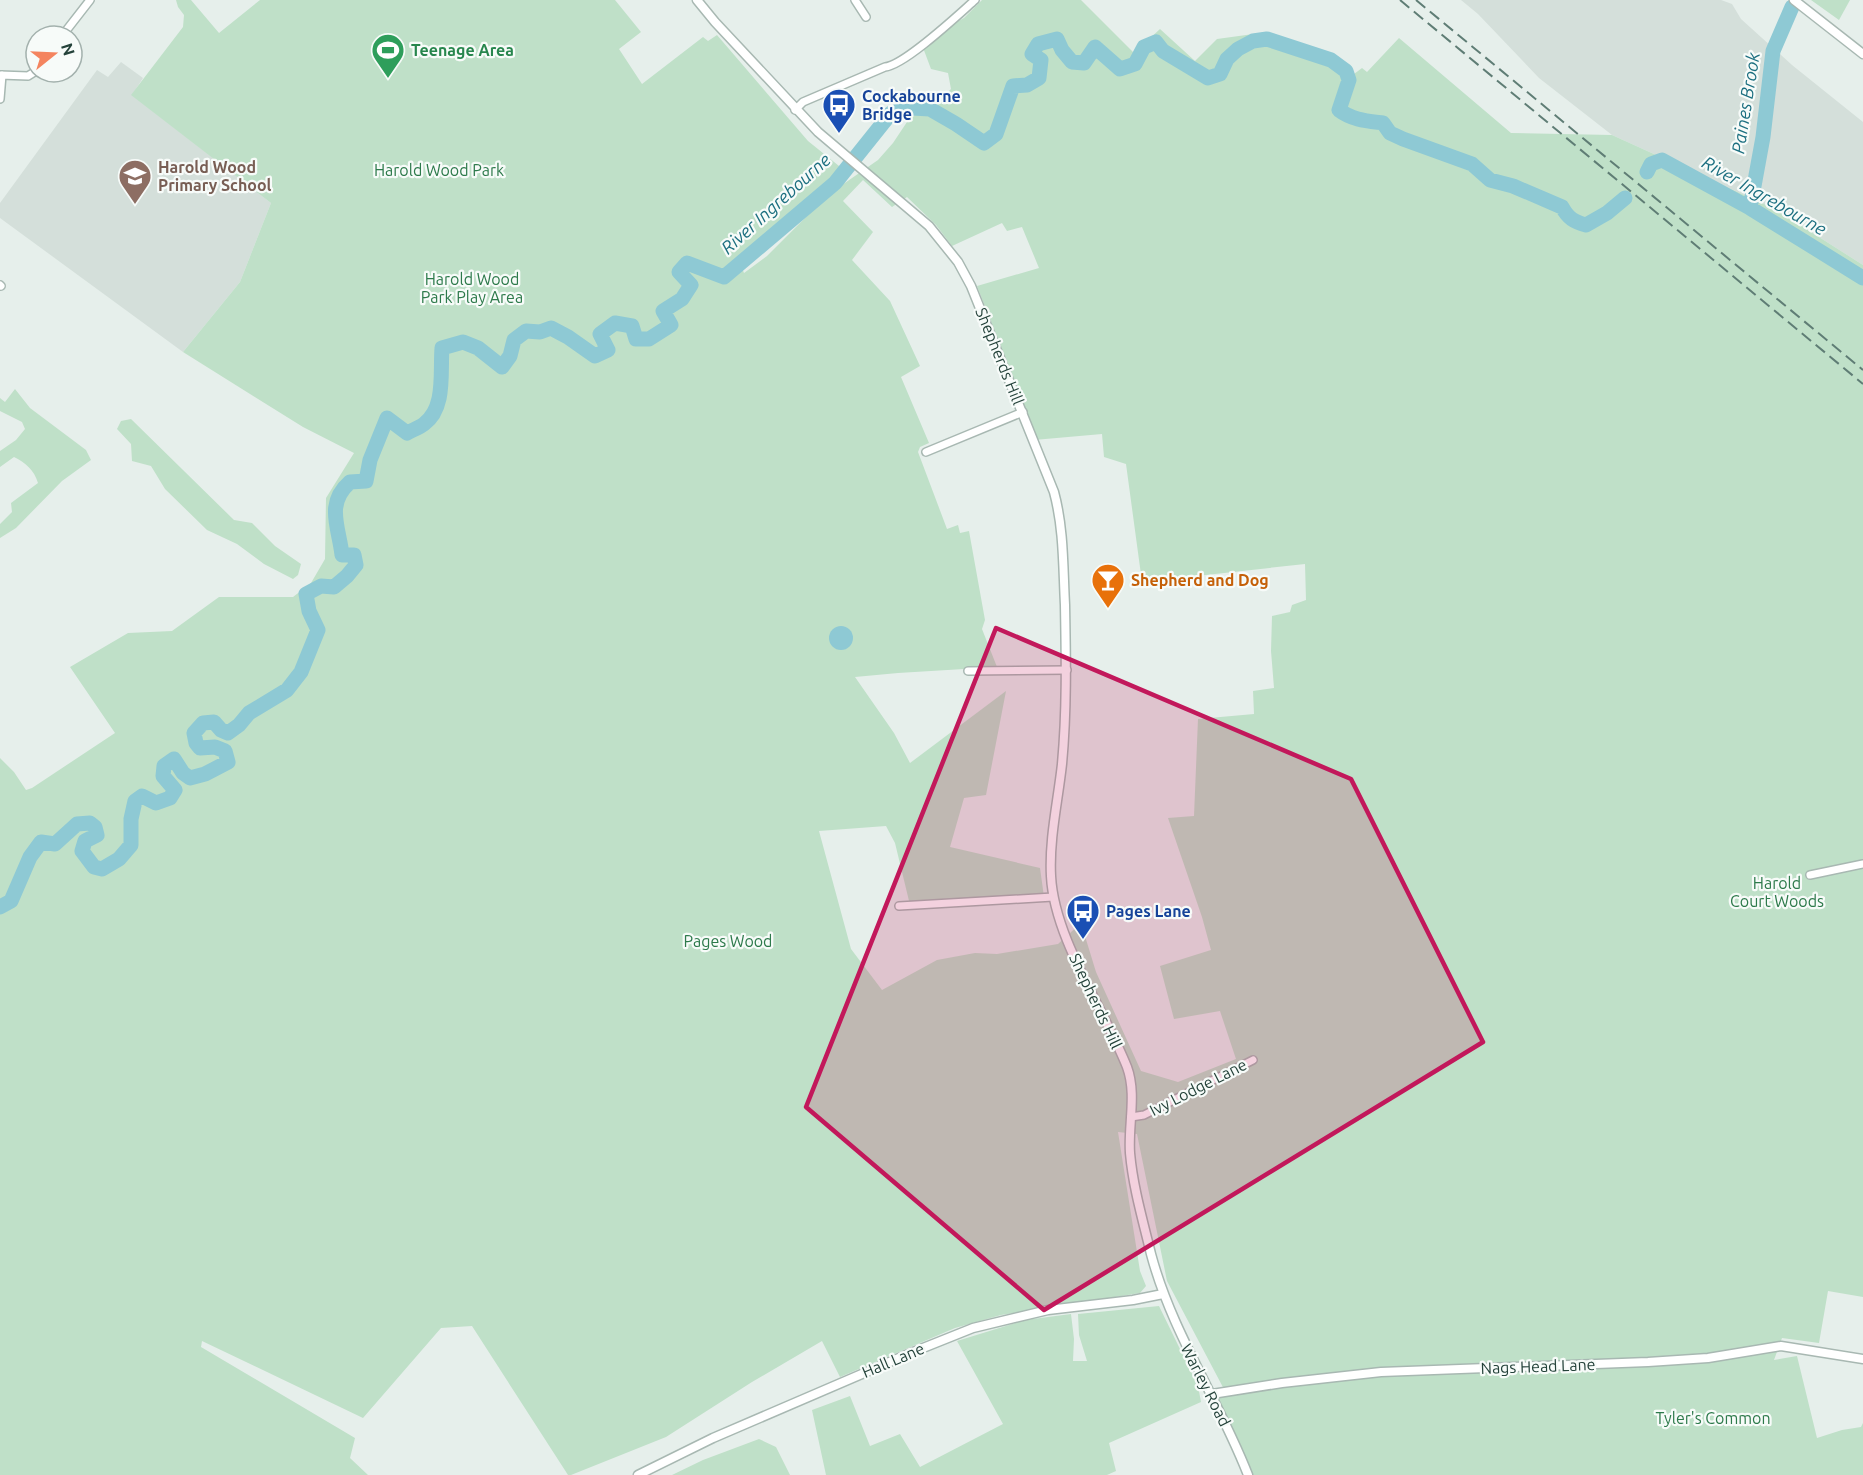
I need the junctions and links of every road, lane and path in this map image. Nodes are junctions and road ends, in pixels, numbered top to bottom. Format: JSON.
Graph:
{"nodes":[{"id":1,"x":90,"y":0,"type":"edge"},
{"id":2,"x":697,"y":0,"type":"edge"},
{"id":3,"x":855,"y":0,"type":"edge"},
{"id":4,"x":975,"y":0,"type":"edge"},
{"id":5,"x":1794,"y":0,"type":"edge"},
{"id":6,"x":866,"y":17,"type":"dead end"},
{"id":7,"x":71,"y":24,"type":"edge"},
{"id":8,"x":1863,"y":54,"type":"edge"},
{"id":9,"x":1,"y":75,"type":"edge"},
{"id":10,"x":24,"y":76,"type":"edge"},
{"id":11,"x":0,"y":99,"type":"edge"},
{"id":12,"x":795,"y":110,"type":"junction"},
{"id":13,"x":1023,"y":412,"type":"junction"},
{"id":14,"x":926,"y":452,"type":"dead end"},
{"id":15,"x":1067,"y":670,"type":"junction"},
{"id":16,"x":968,"y":671,"type":"dead end"},
{"id":17,"x":1863,"y":864,"type":"edge"},
{"id":18,"x":1810,"y":875,"type":"dead end"},
{"id":19,"x":1053,"y":897,"type":"junction"},
{"id":20,"x":899,"y":906,"type":"dead end"},
{"id":21,"x":1253,"y":1060,"type":"dead end"},
{"id":22,"x":1131,"y":1117,"type":"junction"},
{"id":23,"x":1163,"y":1294,"type":"junction"},
{"id":24,"x":1863,"y":1359,"type":"edge"},
{"id":25,"x":1212,"y":1394,"type":"junction"},
{"id":26,"x":638,"y":1475,"type":"edge"},
{"id":27,"x":1248,"y":1475,"type":"edge"}],
"edges":[{"from":1,"to":7,"type":"street"},
{"from":2,"to":12,"type":"street","name":"Shepherds Hill"},
{"from":3,"to":6,"type":"street"},
{"from":4,"to":12,"type":"street"},
{"from":5,"to":8,"type":"street"},
{"from":9,"to":10,"type":"street"},
{"from":9,"to":11,"type":"street"},
{"from":12,"to":13,"type":"street","name":"Shepherds Hill"},
{"from":13,"to":14,"type":"street"},
{"from":13,"to":15,"type":"street","name":"Shepherds Hill"},
{"from":15,"to":16,"type":"street"},
{"from":15,"to":19,"type":"street","name":"Shepherds Hill"},
{"from":17,"to":18,"type":"street"},
{"from":19,"to":20,"type":"street"},
{"from":19,"to":22,"type":"street","name":"Shepherds Hill"},
{"from":21,"to":22,"type":"street","name":"Ivy Lodge Lane"},
{"from":22,"to":23,"type":"street","name":"Shepherds Hill"},
{"from":23,"to":25,"type":"street","name":"Warley Road"},
{"from":23,"to":26,"type":"street","name":"Hall Lane"},
{"from":24,"to":25,"type":"street","name":"Nags Head Lane"},
{"from":25,"to":27,"type":"street","name":"Warley Road"}]}
